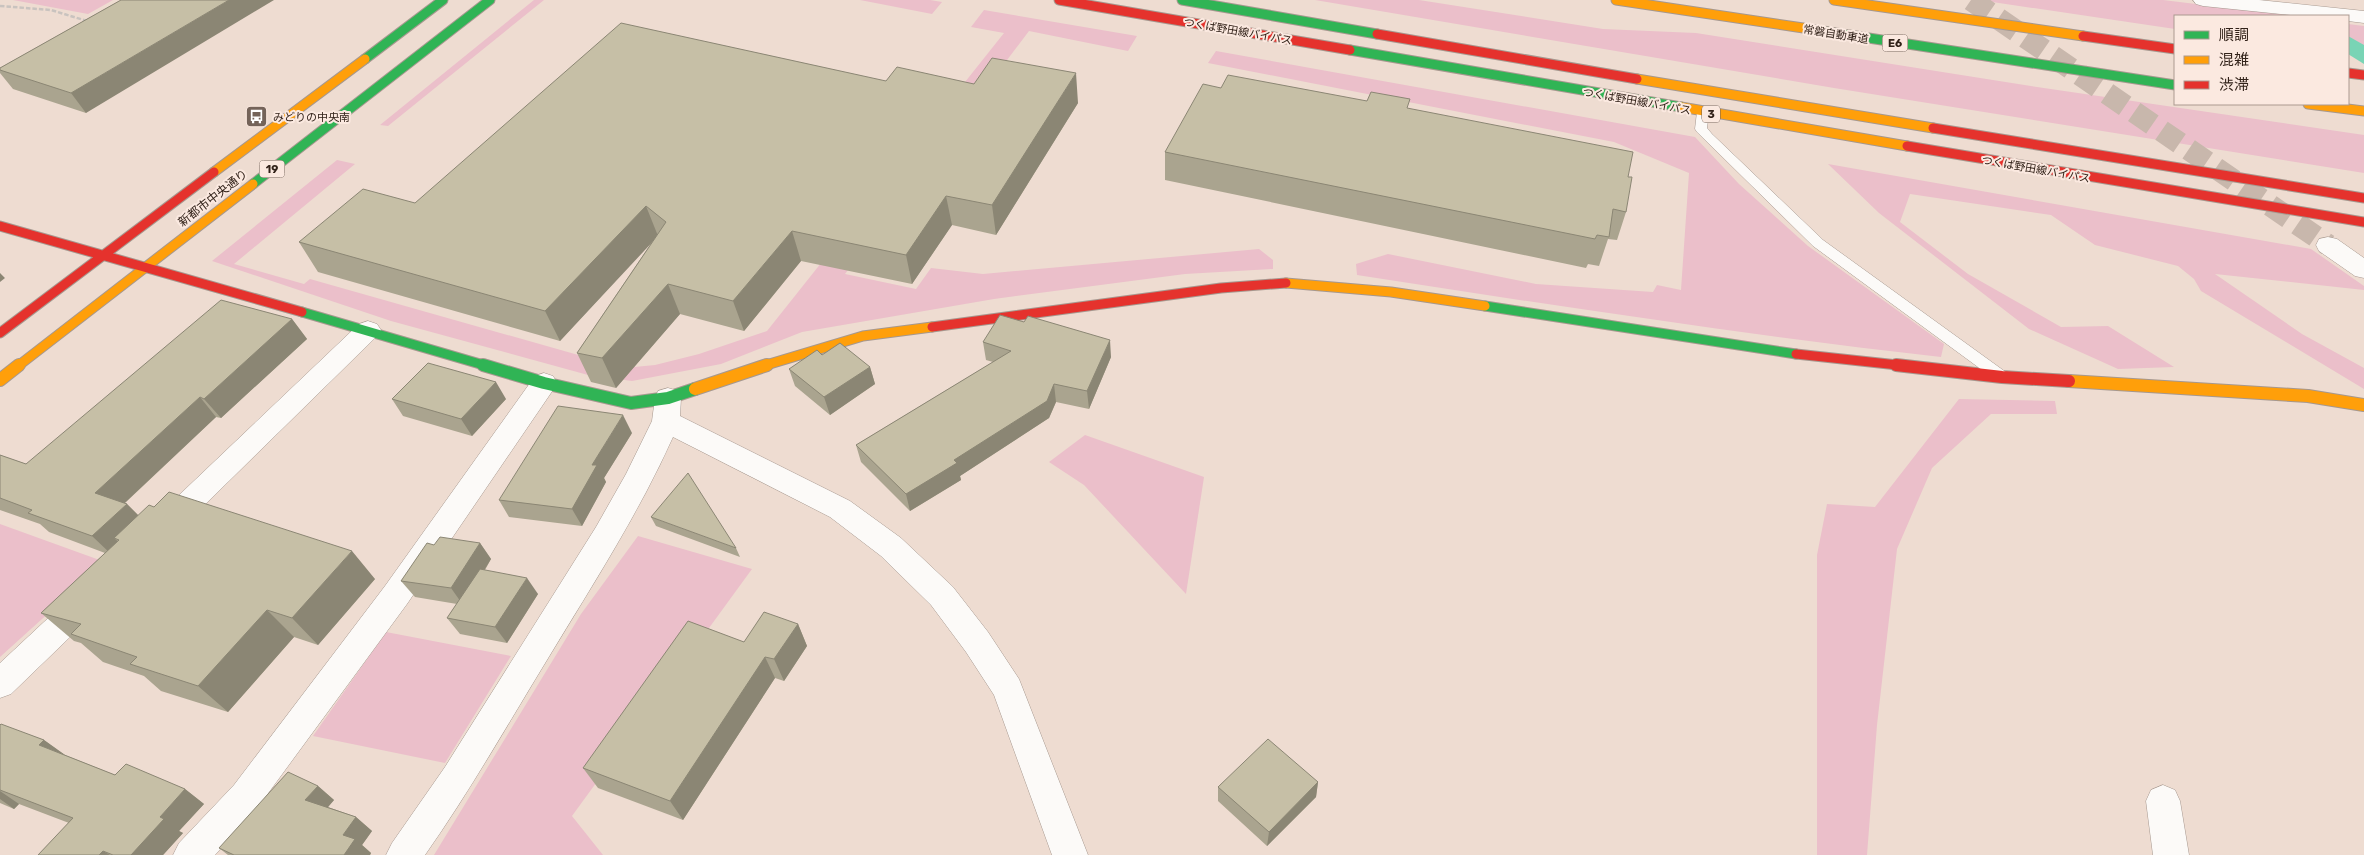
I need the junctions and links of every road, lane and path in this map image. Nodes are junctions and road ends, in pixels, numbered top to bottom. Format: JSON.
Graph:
{"nodes":[{"id":1,"x":443,"y":0,"type":"edge"},
{"id":2,"x":490,"y":0,"type":"edge"},
{"id":3,"x":1059,"y":0,"type":"edge"},
{"id":4,"x":1182,"y":0,"type":"edge"},
{"id":5,"x":1616,"y":0,"type":"edge"},
{"id":6,"x":1834,"y":0,"type":"edge"},
{"id":7,"x":2203,"y":0,"type":"edge"},
{"id":8,"x":0,"y":6,"type":"edge"},
{"id":9,"x":2345,"y":15,"type":"edge"},
{"id":10,"x":2349,"y":15,"type":"edge"},
{"id":11,"x":2364,"y":17,"type":"edge"},
{"id":12,"x":95,"y":24,"type":"edge"},
{"id":13,"x":2174,"y":49,"type":"edge"},
{"id":14,"x":2349,"y":73,"type":"edge"},
{"id":15,"x":2364,"y":75,"type":"edge"},
{"id":16,"x":2174,"y":84,"type":"edge"},
{"id":17,"x":2316,"y":105,"type":"edge"},
{"id":18,"x":2364,"y":111,"type":"edge"},
{"id":19,"x":1703,"y":112,"type":"junction"},
{"id":20,"x":2364,"y":198,"type":"edge"},
{"id":21,"x":2364,"y":222,"type":"edge"},
{"id":22,"x":0,"y":226,"type":"edge"},
{"id":23,"x":2328,"y":245,"type":"tunnel mouth"},
{"id":24,"x":106,"y":254,"type":"junction"},
{"id":25,"x":147,"y":266,"type":"junction"},
{"id":26,"x":2364,"y":270,"type":"edge"},
{"id":27,"x":368,"y":330,"type":"junction"},
{"id":28,"x":0,"y":333,"type":"edge"},
{"id":29,"x":2002,"y":377,"type":"junction"},
{"id":30,"x":0,"y":380,"type":"edge"},
{"id":31,"x":544,"y":383,"type":"junction"},
{"id":32,"x":2364,"y":405,"type":"edge"},
{"id":33,"x":667,"y":410,"type":"junction"},
{"id":34,"x":145,"y":545,"type":"edge"},
{"id":35,"x":102,"y":587,"type":"edge"},
{"id":36,"x":0,"y":684,"type":"edge"},
{"id":37,"x":2163,"y":801,"type":"dead end"},
{"id":38,"x":191,"y":855,"type":"edge"},
{"id":39,"x":404,"y":855,"type":"edge"},
{"id":40,"x":1070,"y":855,"type":"edge"},
{"id":41,"x":2172,"y":855,"type":"edge"}],
"edges":[{"from":1,"to":24,"type":"main road","name":"新都市中央通り","number":"19"},
{"from":2,"to":25,"type":"main road","name":"新都市中央通り","number":"19"},
{"from":3,"to":19,"type":"main road","name":"つくば野田線バイパス","number":"3"},
{"from":4,"to":20,"type":"main road","name":"つくば野田線バイパス","number":"3"},
{"from":5,"to":16,"type":"main road","name":"常磐自動車道","number":"E6"},
{"from":6,"to":13,"type":"main road"},
{"from":7,"to":9,"type":"street"},
{"from":8,"to":12,"type":"path"},
{"from":10,"to":11,"type":"street"},
{"from":14,"to":15,"type":"main road"},
{"from":17,"to":18,"type":"main road"},
{"from":19,"to":21,"type":"main road","name":"つくば野田線バイパス","number":"3"},
{"from":19,"to":29,"type":"lane"},
{"from":22,"to":24,"type":"main road"},
{"from":23,"to":26,"type":"street"},
{"from":24,"to":25,"type":"main road"},
{"from":24,"to":28,"type":"main road","name":"新都市中央通り","number":"19"},
{"from":25,"to":27,"type":"main road"},
{"from":25,"to":30,"type":"main road","name":"新都市中央通り","number":"19"},
{"from":27,"to":31,"type":"main road"},
{"from":27,"to":34,"type":"street"},
{"from":29,"to":32,"type":"main road"},
{"from":29,"to":33,"type":"main road"},
{"from":31,"to":33,"type":"main road"},
{"from":31,"to":38,"type":"street"},
{"from":33,"to":39,"type":"street"},
{"from":33,"to":40,"type":"street"},
{"from":35,"to":36,"type":"street"},
{"from":37,"to":41,"type":"street"}]}
